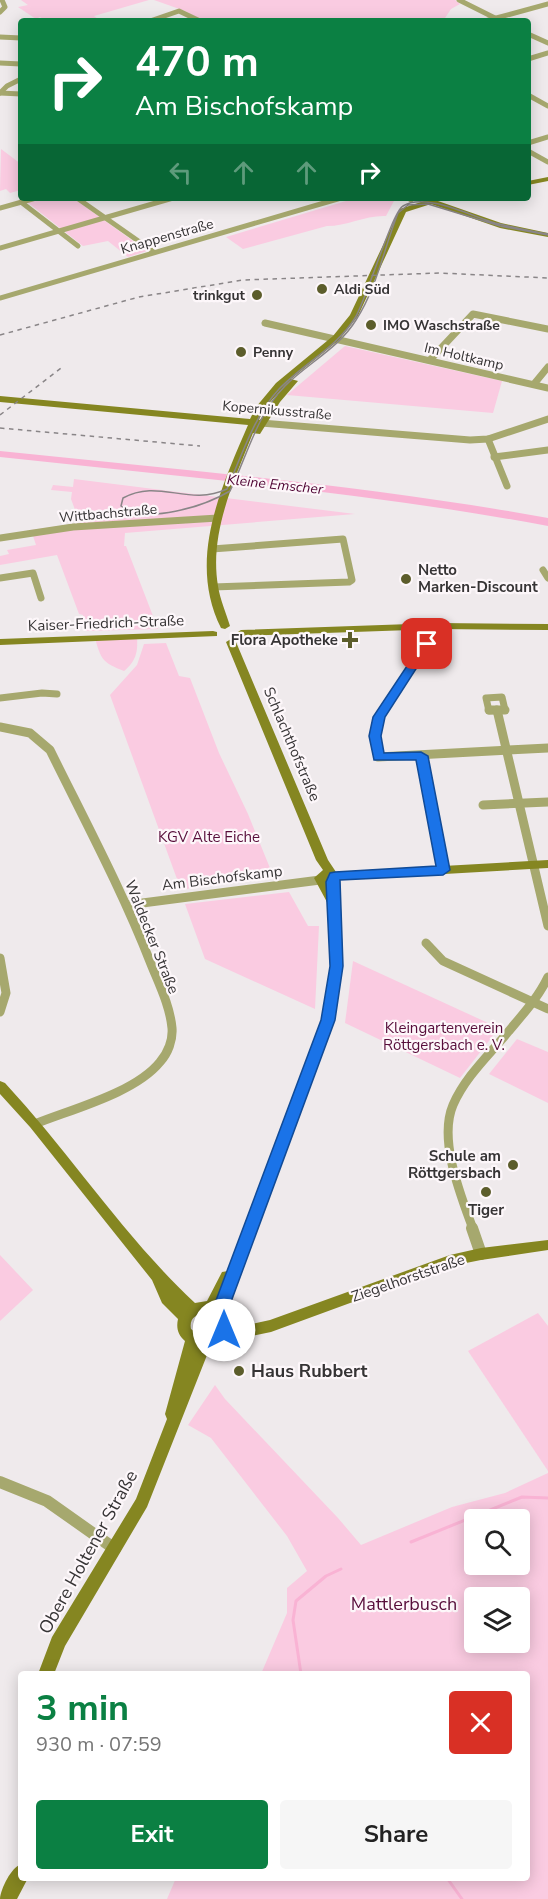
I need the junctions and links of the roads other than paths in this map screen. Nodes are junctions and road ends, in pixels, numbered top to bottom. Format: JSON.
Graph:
{"nodes":[{"id":1,"x":2,"y":0,"type":"edge"},
{"id":2,"x":459,"y":0,"type":"edge"},
{"id":3,"x":548,"y":4,"type":"edge"},
{"id":4,"x":0,"y":12,"type":"edge"},
{"id":5,"x":157,"y":18,"type":"edge"},
{"id":6,"x":195,"y":18,"type":"edge"},
{"id":7,"x":495,"y":18,"type":"joint"},
{"id":8,"x":531,"y":36,"type":"edge"},
{"id":9,"x":0,"y":37,"type":"edge"},
{"id":10,"x":18,"y":38,"type":"edge"},
{"id":11,"x":548,"y":44,"type":"edge"},
{"id":12,"x":548,"y":53,"type":"edge"},
{"id":13,"x":531,"y":58,"type":"edge"},
{"id":14,"x":0,"y":63,"type":"edge"},
{"id":15,"x":18,"y":64,"type":"edge"},
{"id":16,"x":18,"y":80,"type":"edge"},
{"id":17,"x":0,"y":93,"type":"edge"},
{"id":18,"x":18,"y":94,"type":"edge"},
{"id":19,"x":531,"y":97,"type":"edge"},
{"id":20,"x":548,"y":97,"type":"edge"},
{"id":21,"x":537,"y":100,"type":"junction"},
{"id":22,"x":531,"y":102,"type":"edge"},
{"id":23,"x":548,"y":106,"type":"edge"},
{"id":24,"x":548,"y":137,"type":"edge"},
{"id":25,"x":531,"y":142,"type":"edge"},
{"id":26,"x":531,"y":153,"type":"edge"},
{"id":27,"x":548,"y":162,"type":"edge"},
{"id":28,"x":548,"y":179,"type":"edge"},
{"id":29,"x":531,"y":182,"type":"edge"},
{"id":30,"x":25,"y":201,"type":"edge"},
{"id":31,"x":81,"y":201,"type":"edge"},
{"id":32,"x":163,"y":201,"type":"edge"},
{"id":33,"x":331,"y":201,"type":"edge"},
{"id":34,"x":406,"y":201,"type":"edge"},
{"id":35,"x":425,"y":201,"type":"edge"},
{"id":36,"x":21,"y":202,"type":"junction"},
{"id":37,"x":0,"y":208,"type":"edge"},
{"id":38,"x":105,"y":218,"type":"junction"},
{"id":39,"x":58,"y":231,"type":"junction"},
{"id":40,"x":548,"y":235,"type":"edge"},
{"id":41,"x":78,"y":246,"type":"dead end"},
{"id":42,"x":0,"y":248,"type":"edge"},
{"id":43,"x":154,"y":252,"type":"junction"},
{"id":44,"x":376,"y":270,"type":"junction"},
{"id":45,"x":0,"y":298,"type":"edge"},
{"id":46,"x":265,"y":323,"type":"dead end"},
{"id":47,"x":548,"y":329,"type":"edge"},
{"id":48,"x":339,"y":339,"type":"junction"},
{"id":49,"x":430,"y":360,"type":"junction"},
{"id":50,"x":548,"y":367,"type":"edge"},
{"id":51,"x":534,"y":384,"type":"junction"},
{"id":52,"x":548,"y":388,"type":"edge"},
{"id":53,"x":0,"y":399,"type":"edge"},
{"id":54,"x":548,"y":419,"type":"edge"},
{"id":55,"x":257,"y":423,"type":"junction"},
{"id":56,"x":488,"y":439,"type":"junction"},
{"id":57,"x":548,"y":450,"type":"edge"},
{"id":58,"x":494,"y":457,"type":"junction"},
{"id":59,"x":507,"y":486,"type":"dead end"},
{"id":60,"x":218,"y":518,"type":"junction"},
{"id":61,"x":0,"y":538,"type":"edge"},
{"id":62,"x":212,"y":549,"type":"junction"},
{"id":63,"x":543,"y":570,"type":"dead end"},
{"id":64,"x":0,"y":578,"type":"edge"},
{"id":65,"x":548,"y":578,"type":"edge"},
{"id":66,"x":213,"y":588,"type":"junction"},
{"id":67,"x":41,"y":598,"type":"dead end"},
{"id":68,"x":225,"y":626,"type":"junction"},
{"id":69,"x":439,"y":626,"type":"junction"},
{"id":70,"x":548,"y":627,"type":"edge"},
{"id":71,"x":241,"y":633,"type":"junction"},
{"id":72,"x":213,"y":634,"type":"junction"},
{"id":73,"x":0,"y":642,"type":"edge"},
{"id":74,"x":231,"y":642,"type":"junction"},
{"id":75,"x":57,"y":694,"type":"dead end"},
{"id":76,"x":0,"y":698,"type":"edge"},
{"id":77,"x":497,"y":710,"type":"dead end"},
{"id":78,"x":0,"y":727,"type":"edge"},
{"id":79,"x":548,"y":748,"type":"edge"},
{"id":80,"x":507,"y":751,"type":"junction"},
{"id":81,"x":421,"y":756,"type":"junction"},
{"id":82,"x":548,"y":802,"type":"edge"},
{"id":83,"x":518,"y":803,"type":"junction"},
{"id":84,"x":483,"y":805,"type":"dead end"},
{"id":85,"x":548,"y":864,"type":"edge"},
{"id":86,"x":532,"y":866,"type":"junction"},
{"id":87,"x":443,"y":870,"type":"junction"},
{"id":88,"x":327,"y":878,"type":"junction"},
{"id":89,"x":127,"y":905,"type":"junction"},
{"id":90,"x":548,"y":926,"type":"edge"},
{"id":91,"x":426,"y":943,"type":"dead end"},
{"id":92,"x":0,"y":958,"type":"edge"},
{"id":93,"x":548,"y":976,"type":"edge"},
{"id":94,"x":532,"y":1002,"type":"junction"},
{"id":95,"x":548,"y":1009,"type":"edge"},
{"id":96,"x":0,"y":1012,"type":"edge"},
{"id":97,"x":0,"y":1086,"type":"edge"},
{"id":98,"x":35,"y":1124,"type":"junction"},
{"id":99,"x":548,"y":1245,"type":"edge"},
{"id":100,"x":481,"y":1254,"type":"junction"},
{"id":101,"x":189,"y":1313,"type":"junction"},
{"id":102,"x":219,"y":1319,"type":"junction"},
{"id":103,"x":199,"y":1340,"type":"junction"},
{"id":104,"x":0,"y":1482,"type":"edge"},
{"id":105,"x":115,"y":1549,"type":"junction"},
{"id":106,"x":47,"y":1671,"type":"edge"},
{"id":107,"x":18,"y":1879,"type":"edge"},
{"id":108,"x":7,"y":1899,"type":"edge"}],
"edges":[{"from":1,"to":4,"type":"street"},
{"from":2,"to":7,"type":"street"},
{"from":3,"to":7,"type":"street"},
{"from":5,"to":6,"type":"street"},
{"from":8,"to":11,"type":"street"},
{"from":9,"to":10,"type":"street"},
{"from":12,"to":13,"type":"street"},
{"from":14,"to":15,"type":"street"},
{"from":16,"to":17,"type":"street"},
{"from":17,"to":18,"type":"street"},
{"from":19,"to":21,"type":"street"},
{"from":20,"to":21,"type":"street"},
{"from":21,"to":22,"type":"street"},
{"from":21,"to":23,"type":"street"},
{"from":24,"to":25,"type":"street"},
{"from":26,"to":27,"type":"street"},
{"from":28,"to":29,"type":"street"},
{"from":30,"to":36,"type":"street"},
{"from":31,"to":38,"type":"street"},
{"from":32,"to":38,"type":"street"},
{"from":33,"to":43,"type":"street","name":"Knappenstraße"},
{"from":34,"to":44,"type":"street"},
{"from":35,"to":40,"type":"street"},
{"from":35,"to":44,"type":"street"},
{"from":36,"to":37,"type":"street"},
{"from":36,"to":39,"type":"street"},
{"from":38,"to":39,"type":"street"},
{"from":38,"to":43,"type":"street"},
{"from":39,"to":41,"type":"street"},
{"from":39,"to":42,"type":"street"},
{"from":43,"to":45,"type":"street","name":"Knappenstraße"},
{"from":44,"to":48,"type":"street"},
{"from":46,"to":48,"type":"street"},
{"from":47,"to":49,"type":"street"},
{"from":48,"to":49,"type":"street","name":"Im Holtkamp"},
{"from":48,"to":55,"type":"street"},
{"from":49,"to":51,"type":"street","name":"Im Holtkamp"},
{"from":50,"to":51,"type":"street"},
{"from":51,"to":52,"type":"street","name":"Im Holtkamp"},
{"from":53,"to":55,"type":"street","name":"Kopernikusstraße"},
{"from":54,"to":56,"type":"street","name":"Kopernikusstraße"},
{"from":55,"to":56,"type":"street","name":"Kopernikusstraße"},
{"from":55,"to":60,"type":"street"},
{"from":56,"to":58,"type":"street"},
{"from":57,"to":58,"type":"street"},
{"from":58,"to":59,"type":"street"},
{"from":60,"to":61,"type":"street","name":"Wittbachstraße"},
{"from":60,"to":62,"type":"street"},
{"from":62,"to":66,"type":"street"},
{"from":62,"to":66,"type":"street"},
{"from":63,"to":65,"type":"street"},
{"from":64,"to":67,"type":"street"},
{"from":66,"to":68,"type":"street"},
{"from":68,"to":71,"type":"street"},
{"from":68,"to":72,"type":"street"},
{"from":69,"to":70,"type":"street"},
{"from":69,"to":71,"type":"street"},
{"from":69,"to":81,"type":"street"},
{"from":71,"to":74,"type":"street"},
{"from":72,"to":73,"type":"street","name":"Kaiser-Friedrich-Straße"},
{"from":72,"to":74,"type":"street"},
{"from":74,"to":88,"type":"street","name":"Schlachthofstraße"},
{"from":75,"to":76,"type":"street"},
{"from":77,"to":80,"type":"street"},
{"from":78,"to":89,"type":"street","name":"Waldecker Straße"},
{"from":79,"to":80,"type":"street"},
{"from":80,"to":81,"type":"street"},
{"from":80,"to":83,"type":"street"},
{"from":81,"to":87,"type":"street"},
{"from":82,"to":83,"type":"street"},
{"from":83,"to":84,"type":"street"},
{"from":83,"to":86,"type":"street"},
{"from":85,"to":86,"type":"street","name":"Am Bischofskamp"},
{"from":86,"to":87,"type":"street","name":"Am Bischofskamp"},
{"from":86,"to":90,"type":"street"},
{"from":87,"to":88,"type":"street","name":"Am Bischofskamp"},
{"from":88,"to":89,"type":"street","name":"Am Bischofskamp"},
{"from":88,"to":102,"type":"street"},
{"from":89,"to":98,"type":"street","name":"Waldecker Straße"},
{"from":91,"to":94,"type":"street"},
{"from":92,"to":96,"type":"street"},
{"from":93,"to":94,"type":"street"},
{"from":94,"to":95,"type":"street"},
{"from":94,"to":100,"type":"street"},
{"from":97,"to":98,"type":"street"},
{"from":98,"to":101,"type":"street"},
{"from":99,"to":100,"type":"street","name":"Ziegelhorststraße"},
{"from":100,"to":102,"type":"street","name":"Ziegelhorststraße"},
{"from":101,"to":102,"type":"street"},
{"from":101,"to":103,"type":"street"},
{"from":102,"to":103,"type":"street"},
{"from":103,"to":105,"type":"street","name":"Obere Holtener Straße"},
{"from":104,"to":105,"type":"street"},
{"from":105,"to":106,"type":"street","name":"Obere Holtener Straße"},
{"from":107,"to":108,"type":"street"}]}
